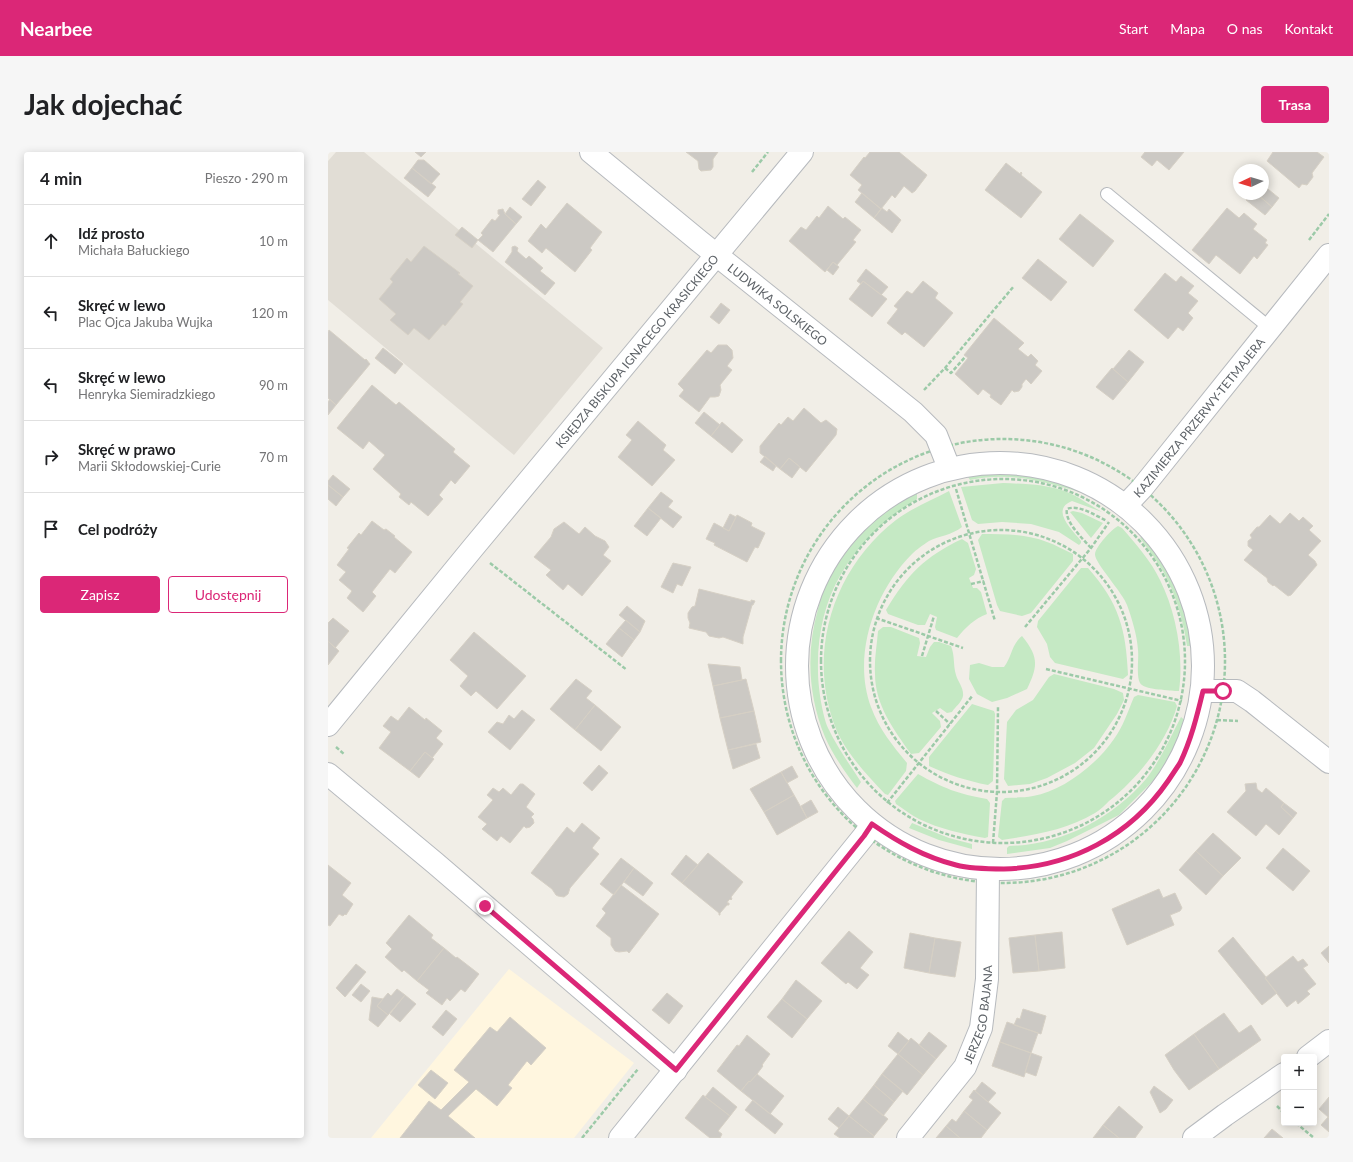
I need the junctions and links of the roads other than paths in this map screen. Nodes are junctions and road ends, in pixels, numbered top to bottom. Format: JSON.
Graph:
{"nodes":[{"id":1,"x":592,"y":152,"type":"edge"},
{"id":2,"x":802,"y":152,"type":"edge"},
{"id":3,"x":1107,"y":194,"type":"dead end"},
{"id":4,"x":716,"y":255,"type":"junction"},
{"id":5,"x":1329,"y":255,"type":"edge"},
{"id":6,"x":1270,"y":328,"type":"junction"},
{"id":7,"x":949,"y":468,"type":"junction"},
{"id":8,"x":1120,"y":511,"type":"junction"},
{"id":9,"x":1213,"y":691,"type":"junction"},
{"id":10,"x":328,"y":725,"type":"edge"},
{"id":11,"x":1329,"y":762,"type":"edge"},
{"id":12,"x":328,"y":774,"type":"edge"},
{"id":13,"x":868,"y":830,"type":"junction"},
{"id":14,"x":988,"y":876,"type":"junction"},
{"id":15,"x":1329,"y":1041,"type":"edge"},
{"id":16,"x":1312,"y":1054,"type":"edge"},
{"id":17,"x":676,"y":1070,"type":"junction"},
{"id":18,"x":1281,"y":1076,"type":"edge"},
{"id":19,"x":620,"y":1138,"type":"edge"},
{"id":20,"x":908,"y":1138,"type":"edge"},
{"id":21,"x":1194,"y":1138,"type":"edge"}],
"edges":[{"from":1,"to":4,"type":"street","name":"LUDWIKA SOLSKIEGO"},
{"from":2,"to":4,"type":"street","name":"KSIĘDZA BISKUPA IGNACEGO KRASICKIEGO"},
{"from":3,"to":6,"type":"lane","name":"KAZIMIERZA PRZERWY-TETMAJERA"},
{"from":4,"to":7,"type":"street","name":"LUDWIKA SOLSKIEGO"},
{"from":4,"to":10,"type":"street","name":"KSIĘDZA BISKUPA IGNACEGO KRASICKIEGO"},
{"from":5,"to":6,"type":"street","name":"KAZIMIERZA PRZERWY-TETMAJERA"},
{"from":6,"to":8,"type":"street","name":"KAZIMIERZA PRZERWY-TETMAJERA"},
{"from":7,"to":8,"type":"street"},
{"from":7,"to":13,"type":"street"},
{"from":8,"to":9,"type":"street"},
{"from":9,"to":11,"type":"street"},
{"from":9,"to":14,"type":"street"},
{"from":12,"to":17,"type":"street"},
{"from":13,"to":14,"type":"street"},
{"from":13,"to":17,"type":"street"},
{"from":14,"to":20,"type":"street","name":"JERZEGO BAJANA"},
{"from":15,"to":16,"type":"street"},
{"from":17,"to":19,"type":"street"},
{"from":18,"to":21,"type":"street"}]}
